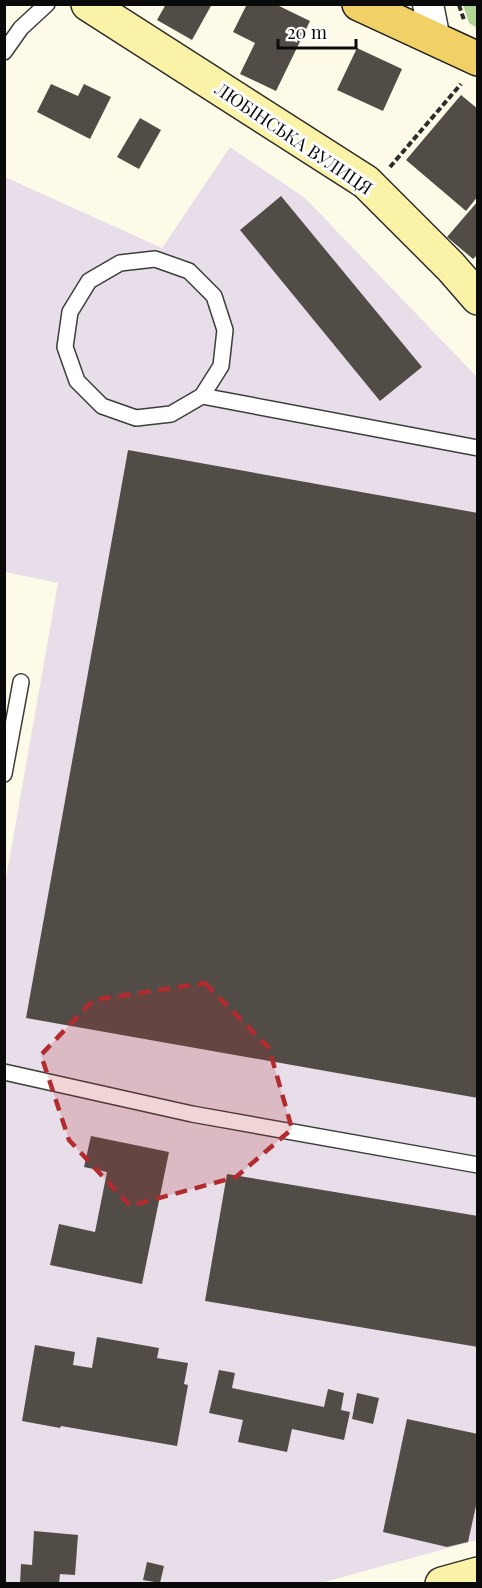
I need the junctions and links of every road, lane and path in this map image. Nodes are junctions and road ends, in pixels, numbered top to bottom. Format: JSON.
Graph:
{"nodes":[{"id":1,"x":47,"y":4,"type":"edge"},
{"id":2,"x":88,"y":4,"type":"edge"},
{"id":3,"x":359,"y":4,"type":"edge"},
{"id":4,"x":428,"y":4,"type":"edge"},
{"id":5,"x":435,"y":40,"type":"junction"},
{"id":6,"x":4,"y":52,"type":"edge"},
{"id":7,"x":471,"y":70,"type":"edge"},
{"id":8,"x":388,"y":170,"type":"dead end"},
{"id":9,"x":477,"y":298,"type":"edge"},
{"id":10,"x":202,"y":396,"type":"junction"},
{"id":11,"x":477,"y":448,"type":"edge"},
{"id":12,"x":21,"y":682,"type":"dead end"},
{"id":13,"x":4,"y":774,"type":"edge"},
{"id":14,"x":4,"y":1072,"type":"edge"},
{"id":15,"x":477,"y":1165,"type":"edge"},
{"id":16,"x":477,"y":1574,"type":"edge"},
{"id":17,"x":442,"y":1584,"type":"edge"}],
"edges":[{"from":1,"to":6,"type":"lane"},
{"from":2,"to":9,"type":"main road","name":"ЛЮБІНСЬКА ВУЛИЦЯ"},
{"from":3,"to":5,"type":"main road"},
{"from":4,"to":5,"type":"street"},
{"from":5,"to":7,"type":"main road"},
{"from":7,"to":8,"type":"path"},
{"from":10,"to":10,"type":"lane"},
{"from":10,"to":11,"type":"lane"},
{"from":12,"to":13,"type":"lane"},
{"from":14,"to":15,"type":"lane"},
{"from":16,"to":17,"type":"main road"}]}
